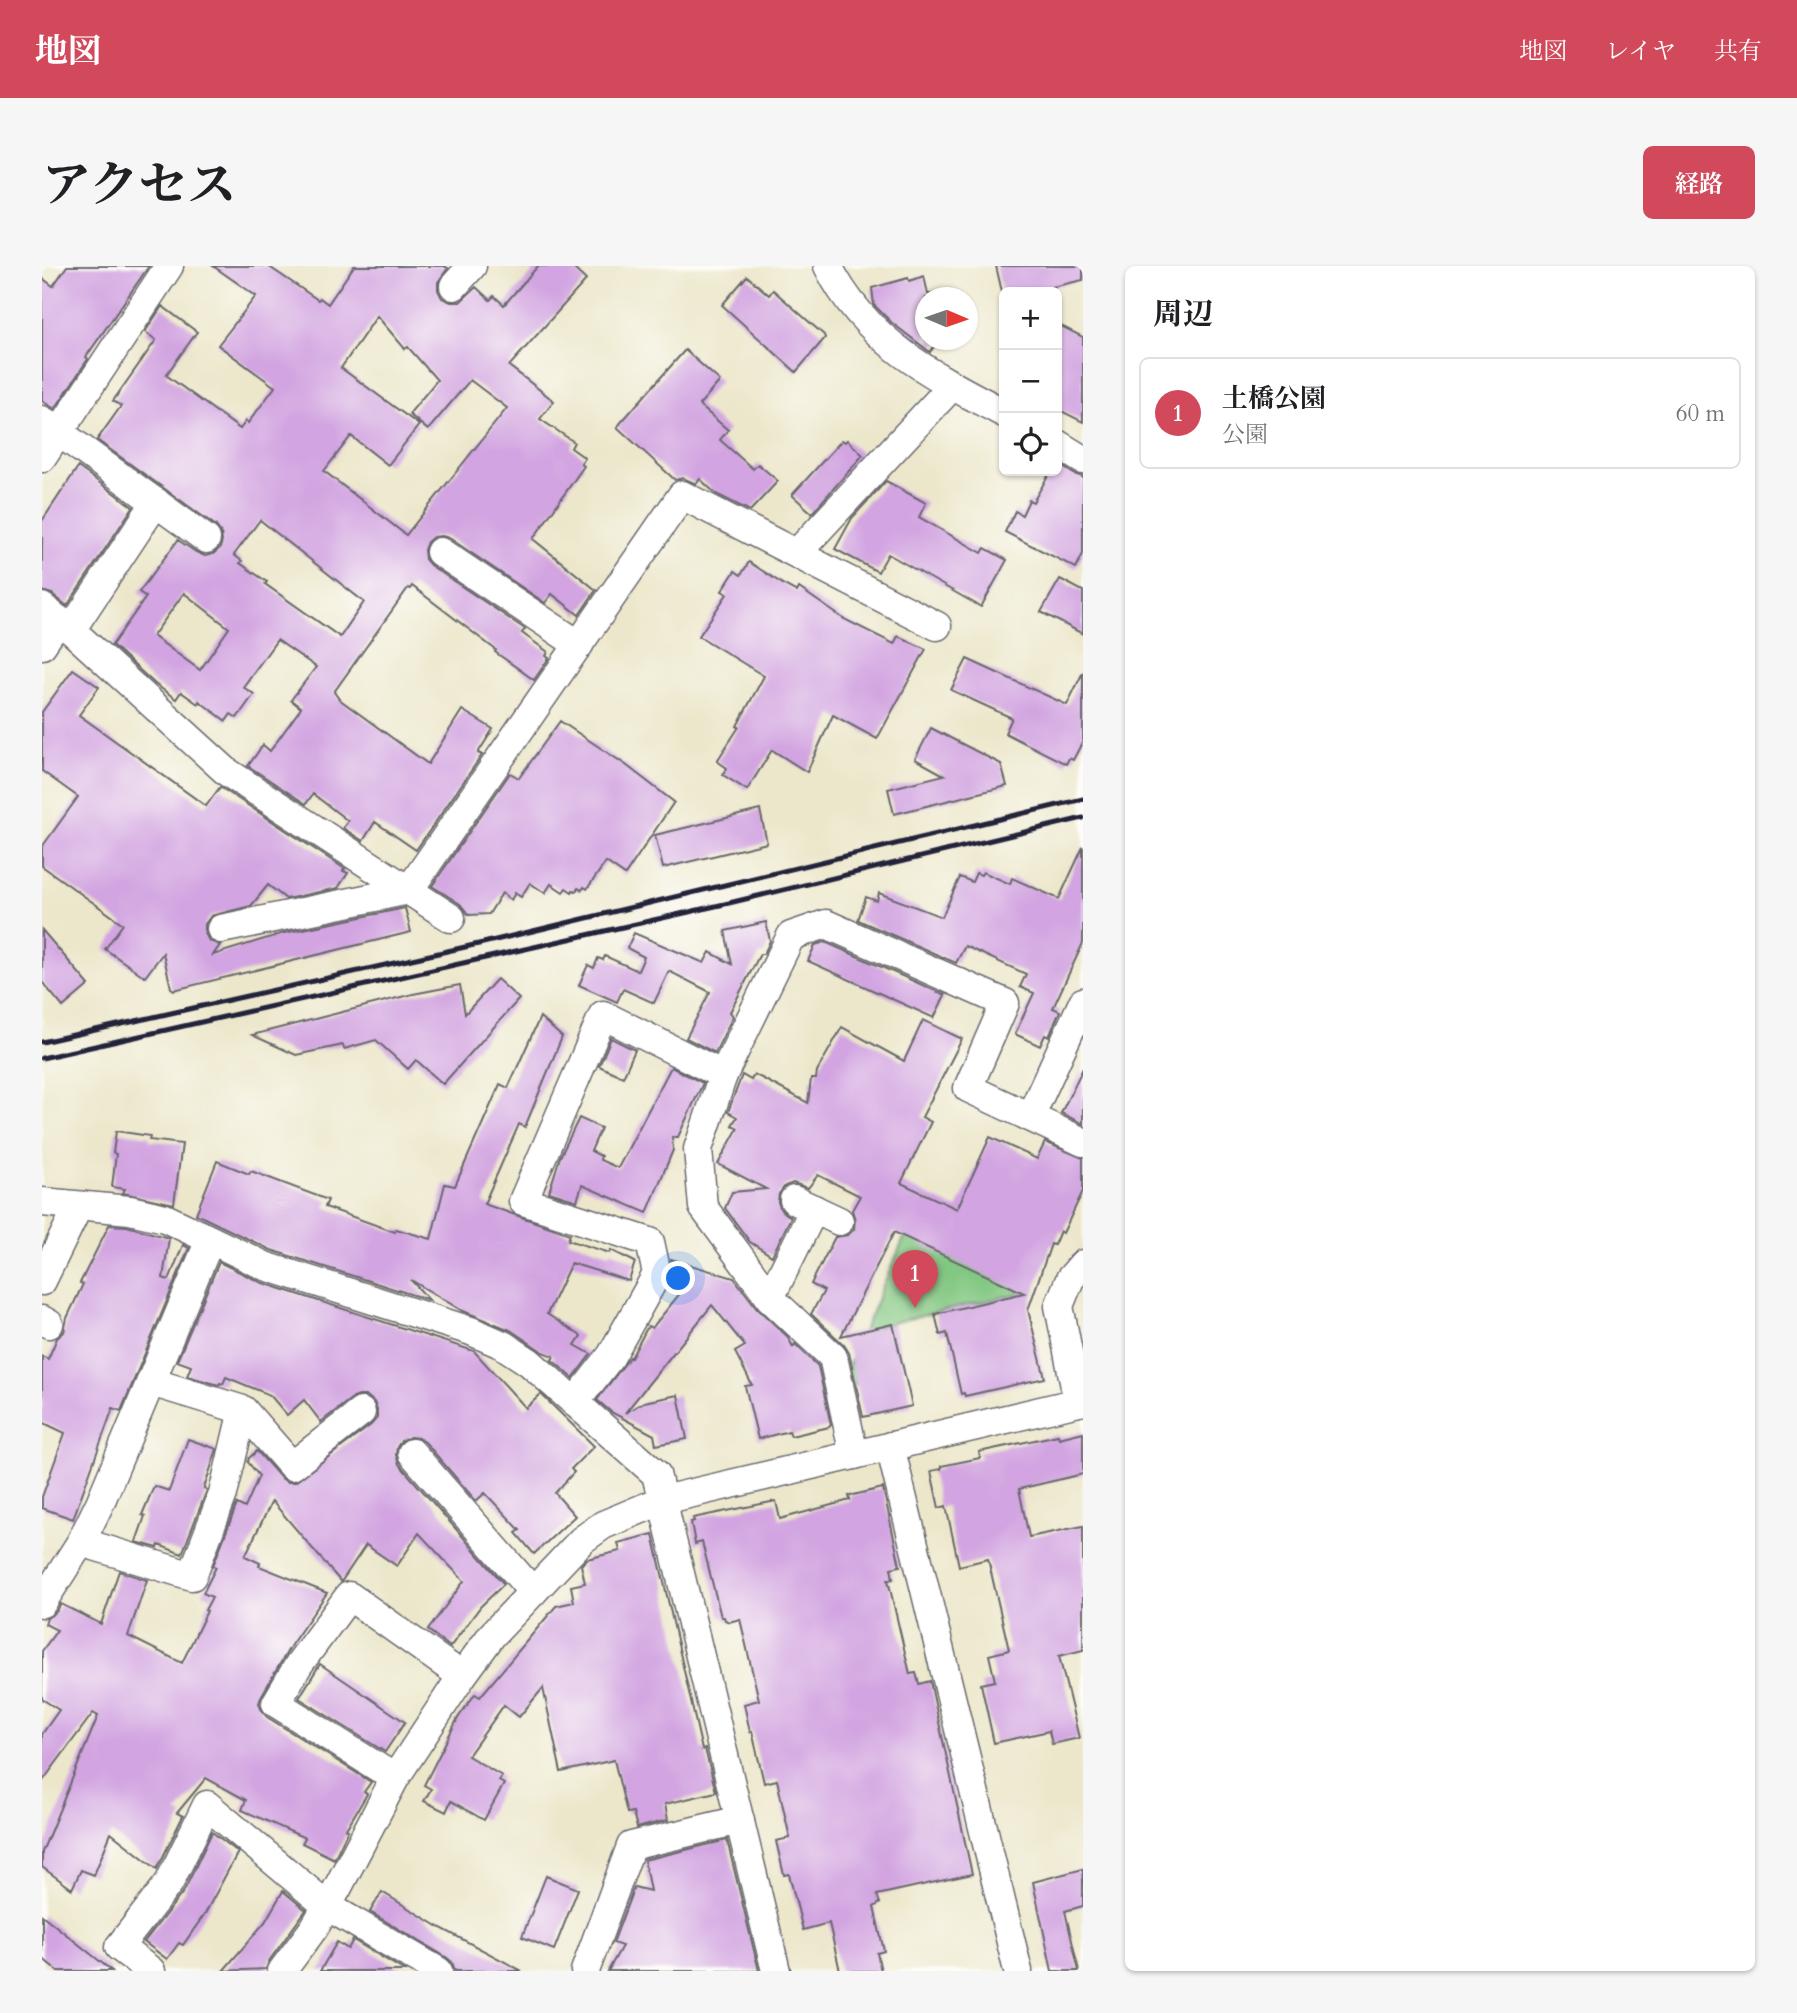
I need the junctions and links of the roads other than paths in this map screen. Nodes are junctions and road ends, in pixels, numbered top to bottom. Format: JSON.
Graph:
{"nodes":[{"id":1,"x":169,"y":266,"type":"edge"},
{"id":2,"x":834,"y":267,"type":"edge"},
{"id":3,"x":952,"y":386,"type":"junction"},
{"id":4,"x":999,"y":410,"type":"edge"},
{"id":5,"x":51,"y":426,"type":"edge"},
{"id":6,"x":1062,"y":447,"type":"edge"},
{"id":7,"x":42,"y":458,"type":"edge"},
{"id":8,"x":1083,"y":460,"type":"edge"},
{"id":9,"x":156,"y":502,"type":"junction"},
{"id":10,"x":206,"y":538,"type":"dead end"},
{"id":11,"x":440,"y":552,"type":"dead end"},
{"id":12,"x":797,"y":553,"type":"junction"},
{"id":13,"x":57,"y":619,"type":"edge"},
{"id":14,"x":937,"y":626,"type":"dead end"},
{"id":15,"x":42,"y":645,"type":"edge"},
{"id":16,"x":579,"y":645,"type":"junction"},
{"id":17,"x":409,"y":890,"type":"junction"},
{"id":18,"x":451,"y":918,"type":"dead end"},
{"id":19,"x":221,"y":929,"type":"dead end"},
{"id":20,"x":1083,"y":1002,"type":"edge"},
{"id":21,"x":723,"y":1075,"type":"junction"},
{"id":22,"x":1030,"y":1117,"type":"junction"},
{"id":23,"x":1083,"y":1142,"type":"edge"},
{"id":24,"x":42,"y":1202,"type":"edge"},
{"id":25,"x":78,"y":1207,"type":"junction"},
{"id":26,"x":839,"y":1221,"type":"dead end"},
{"id":27,"x":211,"y":1240,"type":"junction"},
{"id":28,"x":1083,"y":1264,"type":"edge"},
{"id":29,"x":42,"y":1281,"type":"edge"},
{"id":30,"x":770,"y":1298,"type":"junction"},
{"id":31,"x":151,"y":1382,"type":"junction"},
{"id":32,"x":1081,"y":1401,"type":"edge"},
{"id":33,"x":575,"y":1402,"type":"junction"},
{"id":34,"x":243,"y":1410,"type":"junction"},
{"id":35,"x":361,"y":1412,"type":"dead end"},
{"id":36,"x":890,"y":1446,"type":"junction"},
{"id":37,"x":412,"y":1452,"type":"dead end"},
{"id":38,"x":854,"y":1455,"type":"junction"},
{"id":39,"x":663,"y":1500,"type":"junction"},
{"id":40,"x":81,"y":1542,"type":"junction"},
{"id":41,"x":533,"y":1592,"type":"junction"},
{"id":42,"x":42,"y":1603,"type":"edge"},
{"id":43,"x":462,"y":1676,"type":"junction"},
{"id":44,"x":395,"y":1778,"type":"junction"},
{"id":45,"x":740,"y":1820,"type":"junction"},
{"id":46,"x":327,"y":1906,"type":"junction"},
{"id":47,"x":151,"y":1971,"type":"edge"},
{"id":48,"x":282,"y":1971,"type":"edge"},
{"id":49,"x":438,"y":1971,"type":"edge"},
{"id":50,"x":585,"y":1971,"type":"edge"},
{"id":51,"x":776,"y":1971,"type":"edge"},
{"id":52,"x":1018,"y":1971,"type":"edge"}],
"edges":[{"from":1,"to":5,"type":"street"},
{"from":2,"to":3,"type":"street"},
{"from":3,"to":4,"type":"street"},
{"from":3,"to":12,"type":"street"},
{"from":5,"to":7,"type":"street"},
{"from":5,"to":9,"type":"street"},
{"from":6,"to":8,"type":"street"},
{"from":9,"to":10,"type":"street"},
{"from":9,"to":13,"type":"street"},
{"from":11,"to":16,"type":"street"},
{"from":12,"to":14,"type":"street"},
{"from":12,"to":16,"type":"street"},
{"from":13,"to":15,"type":"street"},
{"from":13,"to":17,"type":"street"},
{"from":16,"to":17,"type":"street"},
{"from":17,"to":18,"type":"street"},
{"from":17,"to":19,"type":"street"},
{"from":20,"to":22,"type":"street"},
{"from":21,"to":22,"type":"street"},
{"from":21,"to":30,"type":"street"},
{"from":21,"to":33,"type":"street"},
{"from":22,"to":23,"type":"street"},
{"from":24,"to":25,"type":"street"},
{"from":25,"to":27,"type":"street"},
{"from":25,"to":29,"type":"street"},
{"from":26,"to":30,"type":"street"},
{"from":27,"to":31,"type":"street"},
{"from":27,"to":33,"type":"street"},
{"from":28,"to":32,"type":"street"},
{"from":30,"to":38,"type":"street"},
{"from":31,"to":34,"type":"street"},
{"from":31,"to":40,"type":"street"},
{"from":32,"to":36,"type":"street"},
{"from":33,"to":39,"type":"street"},
{"from":34,"to":35,"type":"street"},
{"from":34,"to":40,"type":"street"},
{"from":36,"to":38,"type":"street"},
{"from":36,"to":52,"type":"street"},
{"from":37,"to":41,"type":"street"},
{"from":38,"to":39,"type":"street"},
{"from":39,"to":41,"type":"street"},
{"from":39,"to":45,"type":"street"},
{"from":40,"to":42,"type":"street"},
{"from":41,"to":43,"type":"street"},
{"from":43,"to":44,"type":"street"},
{"from":43,"to":44,"type":"street"},
{"from":44,"to":46,"type":"street"},
{"from":45,"to":50,"type":"street"},
{"from":45,"to":51,"type":"street"},
{"from":46,"to":47,"type":"street"},
{"from":46,"to":48,"type":"street"},
{"from":46,"to":49,"type":"street"}]}
